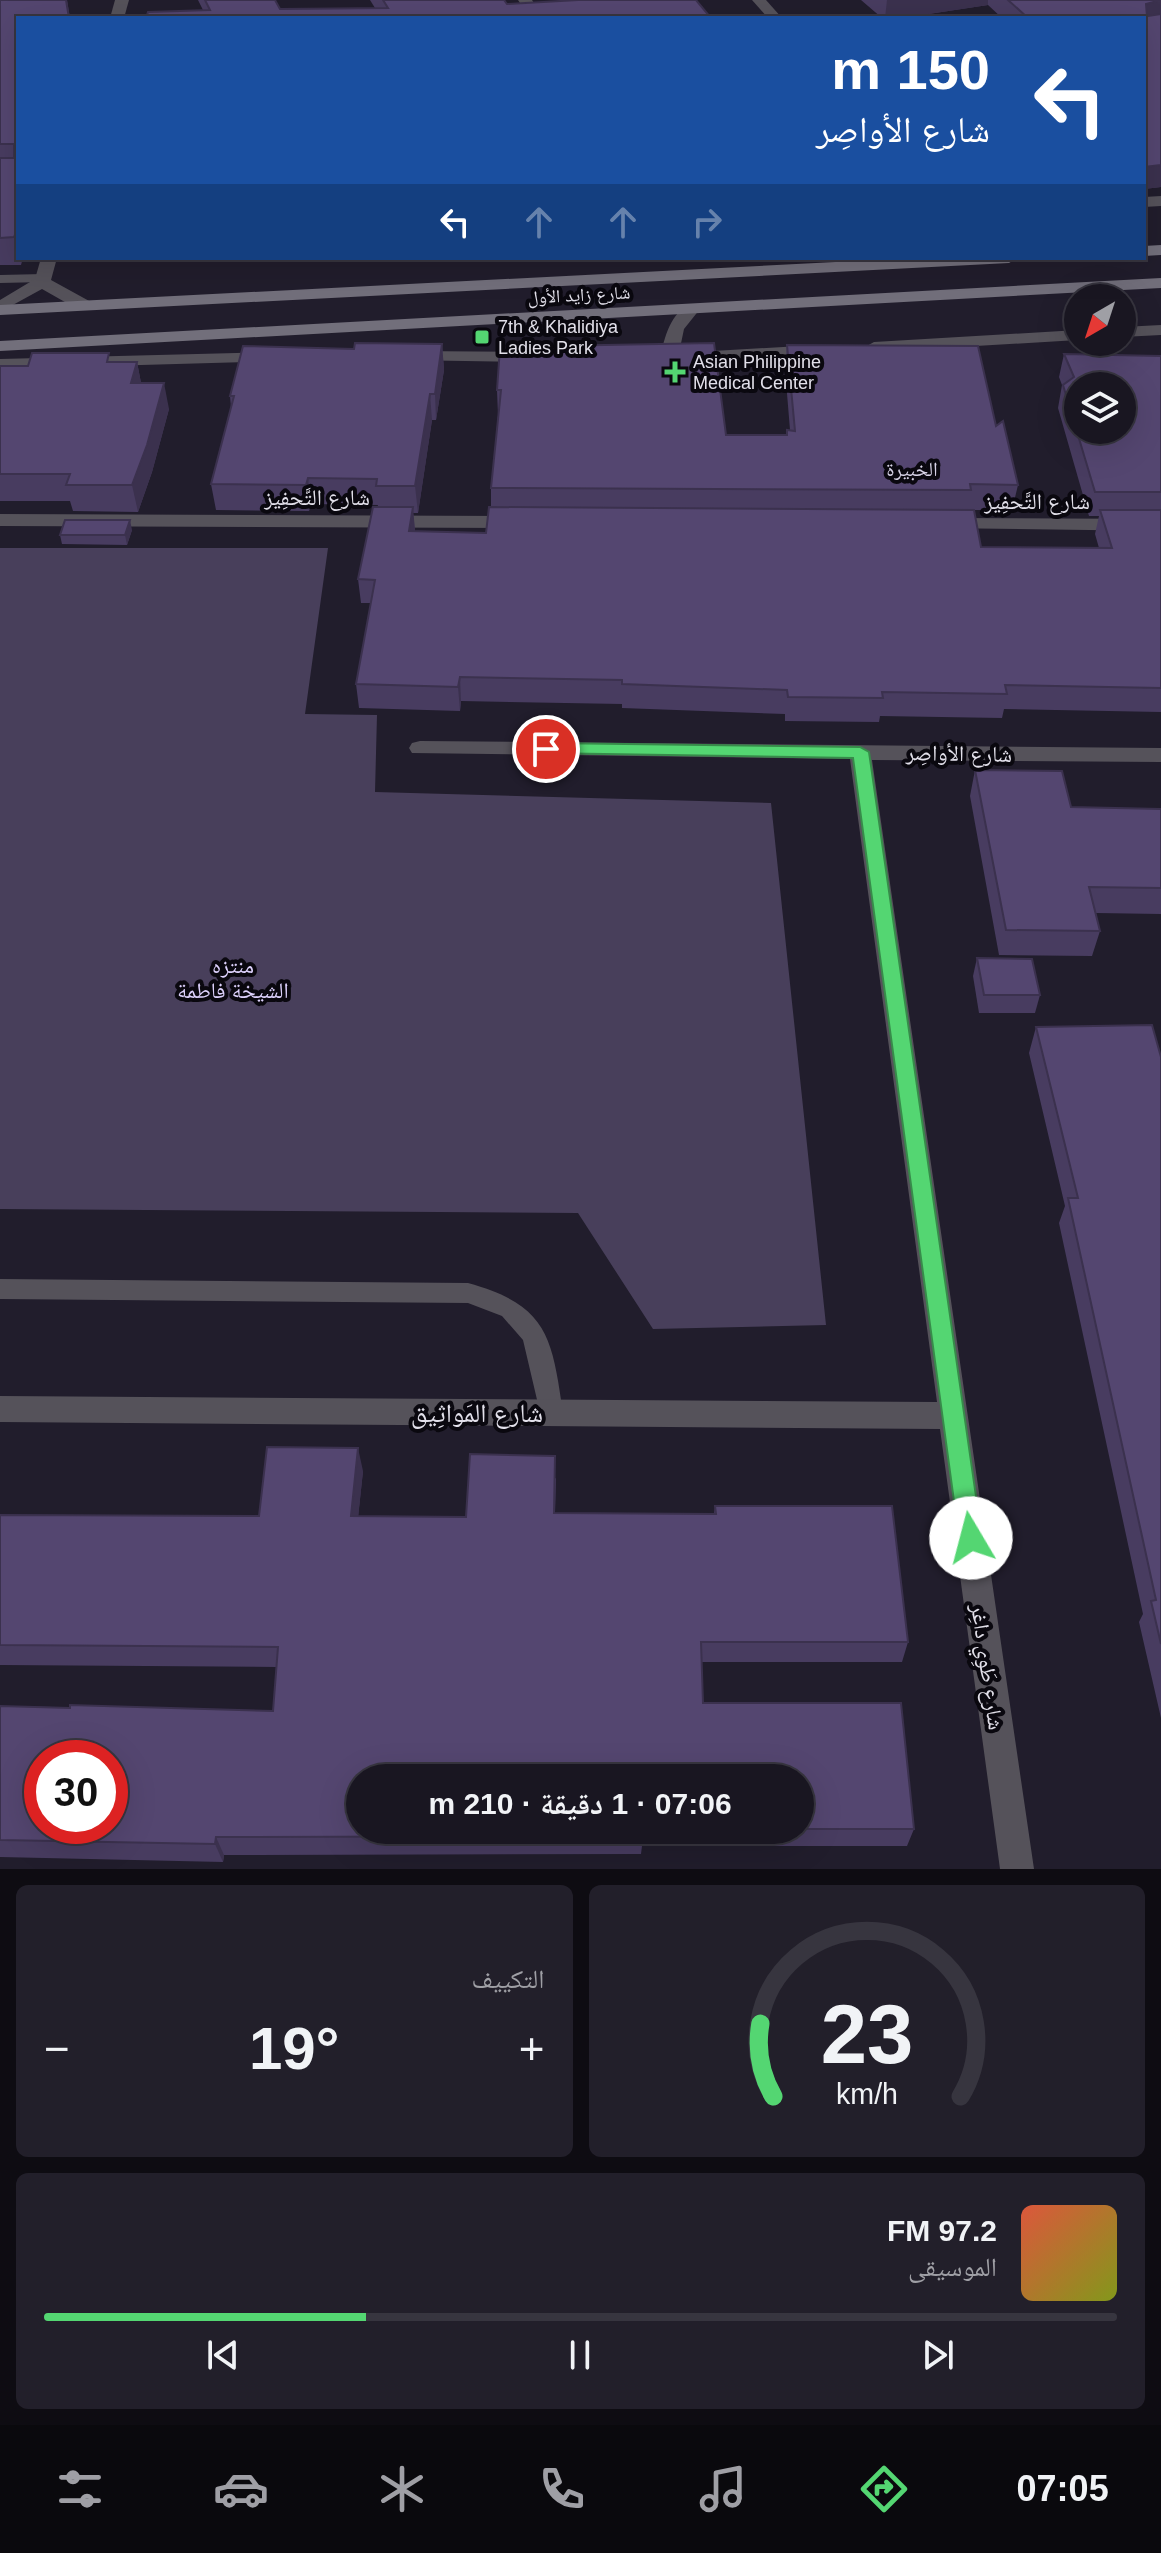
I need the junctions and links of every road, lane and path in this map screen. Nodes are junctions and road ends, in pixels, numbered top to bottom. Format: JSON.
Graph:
{"nodes":[{"id":1,"x":759,"y":0,"type":"edge"},
{"id":2,"x":773,"y":16,"type":"edge"},
{"id":3,"x":48,"y":260,"type":"edge"},
{"id":4,"x":935,"y":260,"type":"edge"},
{"id":5,"x":0,"y":279,"type":"edge"},
{"id":6,"x":42,"y":280,"type":"junction"},
{"id":7,"x":1161,"y":283,"type":"edge"},
{"id":8,"x":85,"y":306,"type":"junction"},
{"id":9,"x":0,"y":309,"type":"edge"},
{"id":10,"x":692,"y":309,"type":"junction"},
{"id":11,"x":1161,"y":330,"type":"edge"},
{"id":12,"x":1136,"y":331,"type":"edge"},
{"id":13,"x":1064,"y":336,"type":"edge"},
{"id":14,"x":0,"y":346,"type":"edge"},
{"id":15,"x":388,"y":356,"type":"edge"},
{"id":16,"x":292,"y":357,"type":"edge"},
{"id":17,"x":550,"y":358,"type":"edge"},
{"id":18,"x":0,"y":364,"type":"edge"},
{"id":19,"x":0,"y":520,"type":"edge"},
{"id":20,"x":541,"y":522,"type":"edge"},
{"id":21,"x":922,"y":524,"type":"edge"},
{"id":22,"x":1161,"y":525,"type":"edge"},
{"id":23,"x":420,"y":748,"type":"dead end"},
{"id":24,"x":860,"y":752,"type":"junction"},
{"id":25,"x":1161,"y":755,"type":"edge"},
{"id":26,"x":0,"y":1289,"type":"edge"},
{"id":27,"x":0,"y":1409,"type":"edge"},
{"id":28,"x":551,"y":1413,"type":"junction"},
{"id":29,"x":954,"y":1416,"type":"junction"},
{"id":30,"x":1017,"y":1869,"type":"edge"}],
"edges":[{"from":1,"to":2,"type":"street"},
{"from":3,"to":6,"type":"street"},
{"from":4,"to":8,"type":"main road","name":"شارع زايد الأول"},
{"from":5,"to":6,"type":"lane"},
{"from":6,"to":8,"type":"street"},
{"from":6,"to":9,"type":"street"},
{"from":7,"to":10,"type":"main road","name":"شارع زايد الأول"},
{"from":8,"to":9,"type":"main road","name":"شارع زايد الأول"},
{"from":10,"to":13,"type":"street"},
{"from":10,"to":14,"type":"main road","name":"شارع زايد الأول"},
{"from":11,"to":12,"type":"street"},
{"from":15,"to":17,"type":"street"},
{"from":16,"to":18,"type":"street"},
{"from":19,"to":20,"type":"street","name":"شارع التَّحفِيز"},
{"from":21,"to":22,"type":"street","name":"شارع التَّحفِيز"},
{"from":23,"to":24,"type":"street","name":"شارع الأواصِر"},
{"from":24,"to":25,"type":"street","name":"شارع الأواصِر"},
{"from":24,"to":29,"type":"street","name":"شارع طَوِي داغِر"},
{"from":26,"to":28,"type":"lane"},
{"from":27,"to":28,"type":"street","name":"شارع المَواثِيق"},
{"from":28,"to":29,"type":"street","name":"شارع المَواثِيق"},
{"from":29,"to":30,"type":"street","name":"شارع طَوِي داغِر"}]}
